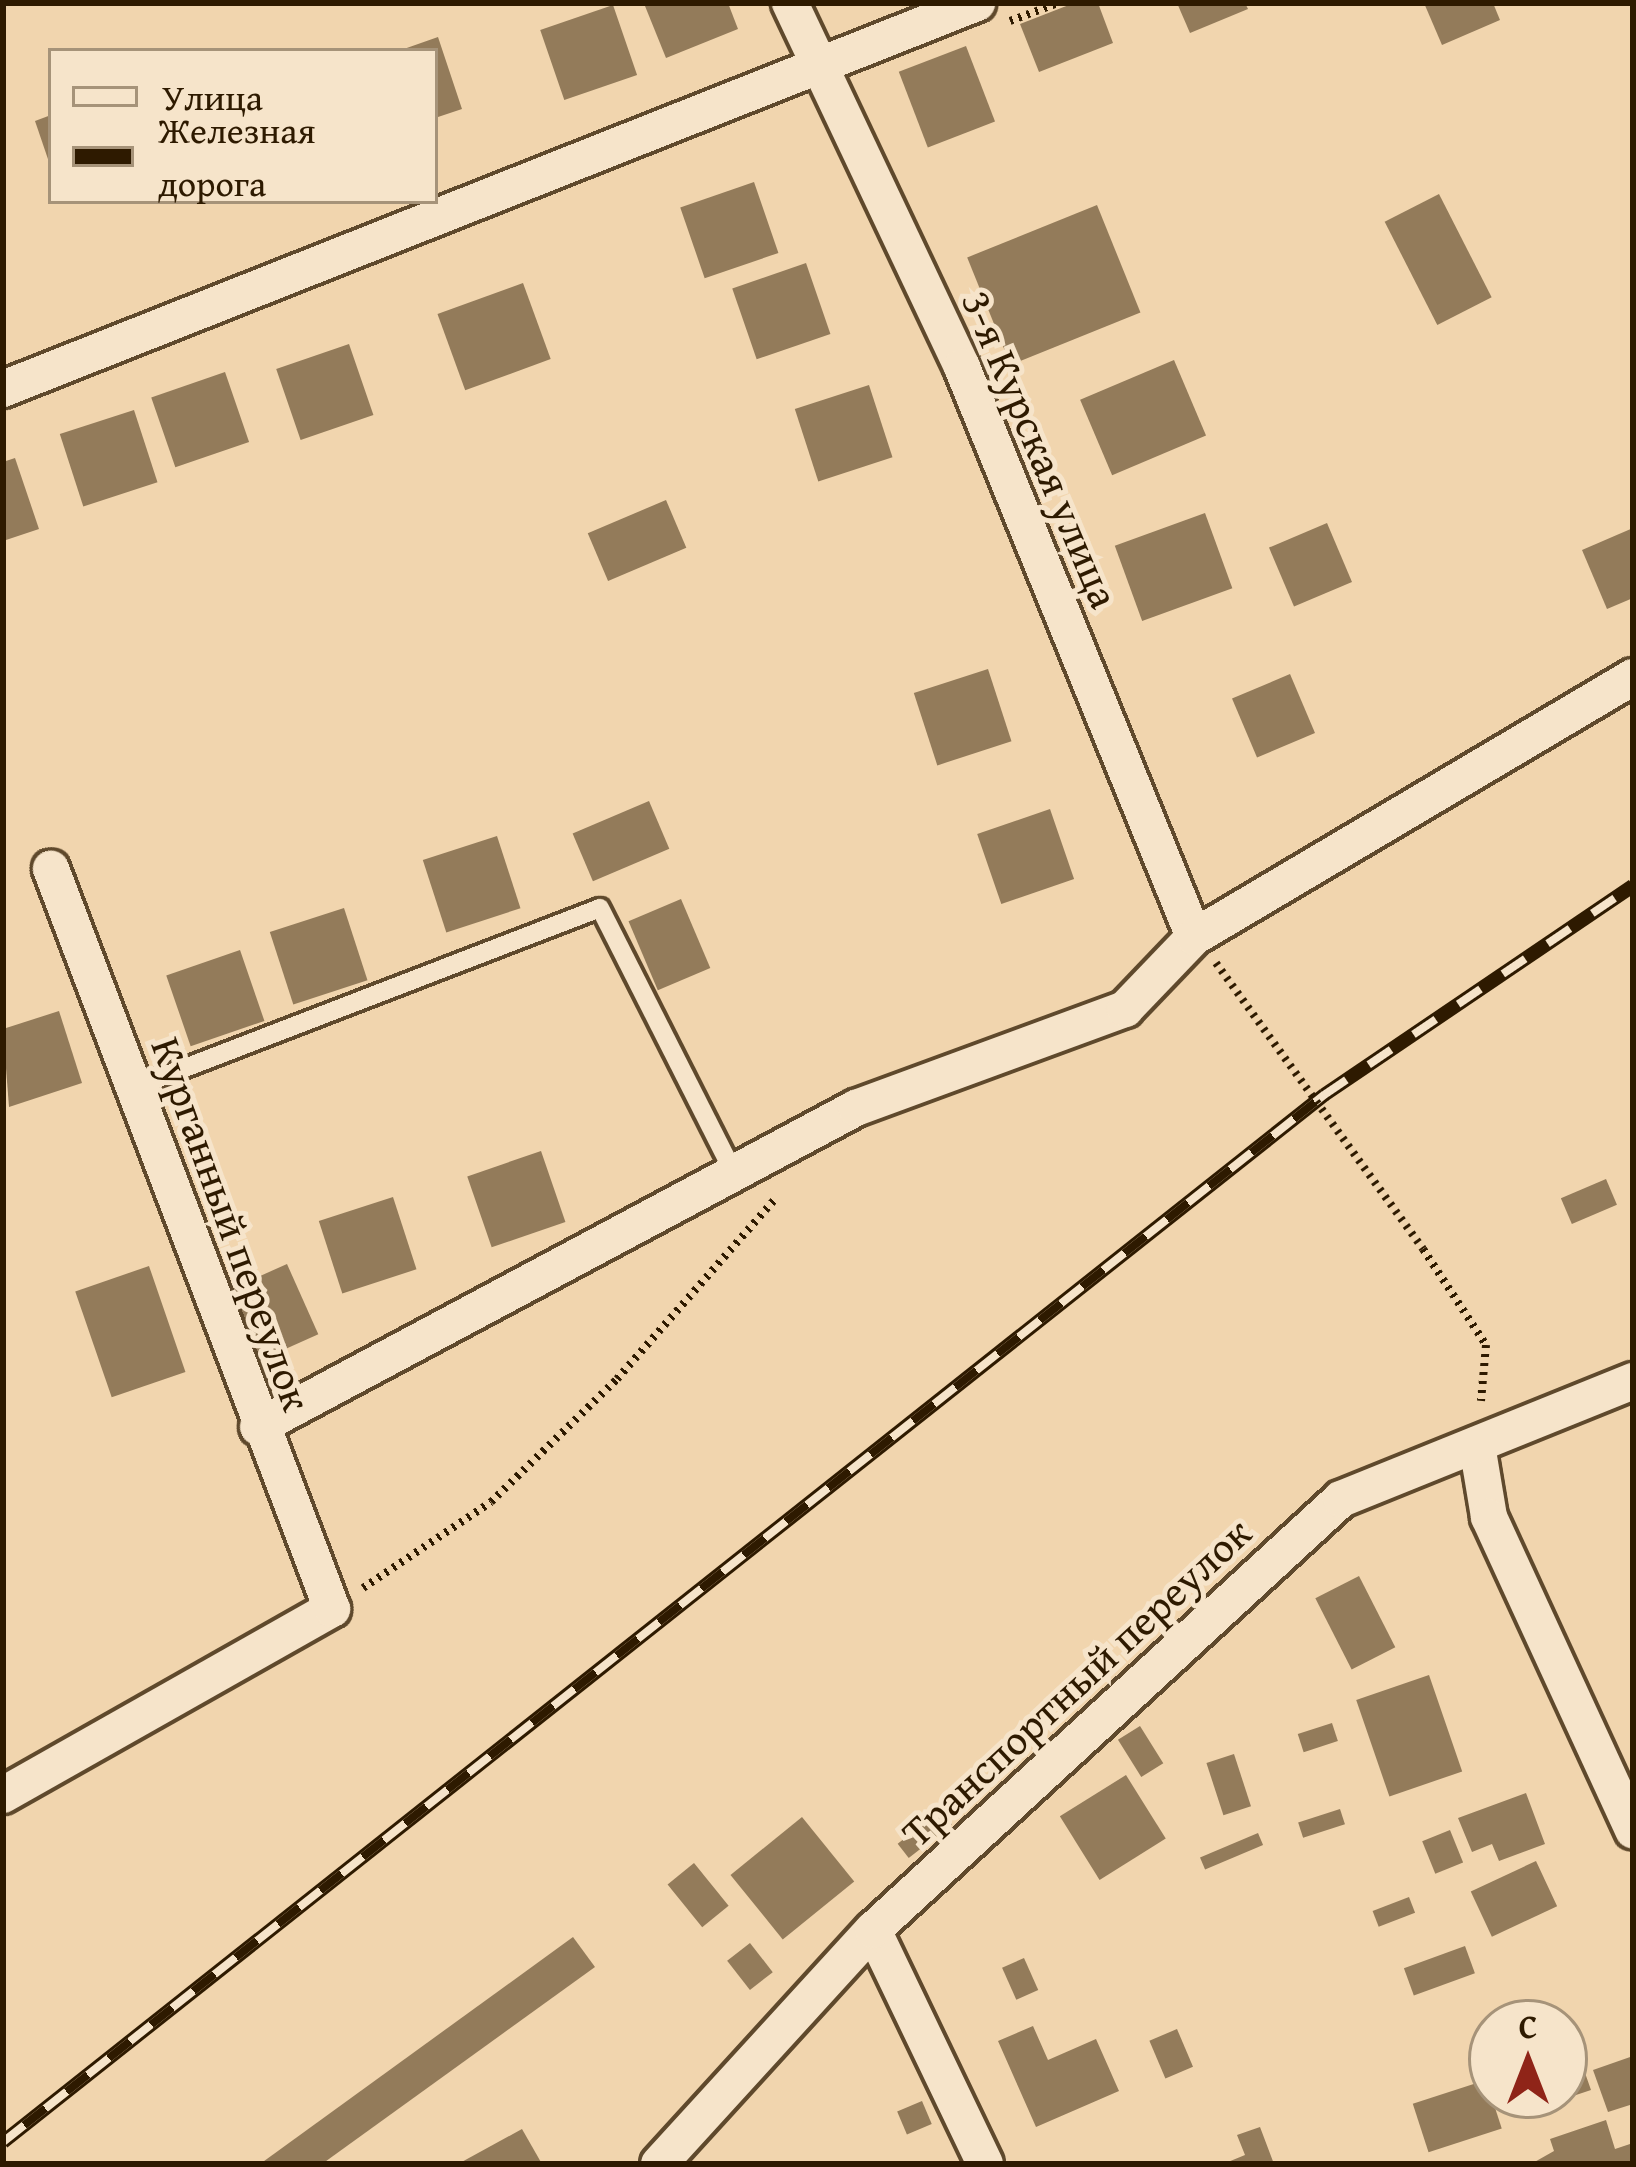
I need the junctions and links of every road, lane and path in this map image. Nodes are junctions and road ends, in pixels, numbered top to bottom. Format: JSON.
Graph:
{"nodes":[{"id":1,"x":790,"y":3,"type":"edge"},
{"id":2,"x":976,"y":3,"type":"edge"},
{"id":3,"x":817,"y":64,"type":"junction"},
{"id":4,"x":3,"y":389,"type":"edge"},
{"id":5,"x":1633,"y":677,"type":"edge"},
{"id":6,"x":52,"y":869,"type":"dead end"},
{"id":7,"x":1205,"y":950,"type":"junction"},
{"id":8,"x":133,"y":1088,"type":"junction"},
{"id":9,"x":734,"y":1172,"type":"junction"},
{"id":10,"x":782,"y":1192,"type":"dead end"},
{"id":11,"x":1633,"y":1381,"type":"edge"},
{"id":12,"x":259,"y":1427,"type":"junction"},
{"id":13,"x":1477,"y":1444,"type":"junction"},
{"id":14,"x":332,"y":1609,"type":"junction"},
{"id":15,"x":3,"y":1795,"type":"edge"},
{"id":16,"x":1633,"y":1830,"type":"edge"},
{"id":17,"x":873,"y":1930,"type":"junction"},
{"id":18,"x":659,"y":2164,"type":"edge"},
{"id":19,"x":985,"y":2164,"type":"edge"}],
"edges":[{"from":1,"to":3,"type":"street","name":"3-я Курская улица"},
{"from":2,"to":3,"type":"street"},
{"from":3,"to":4,"type":"street"},
{"from":3,"to":7,"type":"street","name":"3-я Курская улица"},
{"from":5,"to":7,"type":"street"},
{"from":6,"to":8,"type":"street","name":"Курганный переулок"},
{"from":7,"to":9,"type":"street"},
{"from":7,"to":13,"type":"path","bridge":true},
{"from":8,"to":9,"type":"lane"},
{"from":8,"to":12,"type":"street","name":"Курганный переулок"},
{"from":9,"to":12,"type":"street"},
{"from":10,"to":14,"type":"path"},
{"from":11,"to":13,"type":"street","name":"Транспортный переулок"},
{"from":12,"to":14,"type":"street","name":"Курганный переулок"},
{"from":13,"to":16,"type":"street"},
{"from":13,"to":17,"type":"street","name":"Транспортный переулок"},
{"from":14,"to":15,"type":"street"},
{"from":17,"to":18,"type":"street","name":"Транспортный переулок"},
{"from":17,"to":19,"type":"street"}]}
